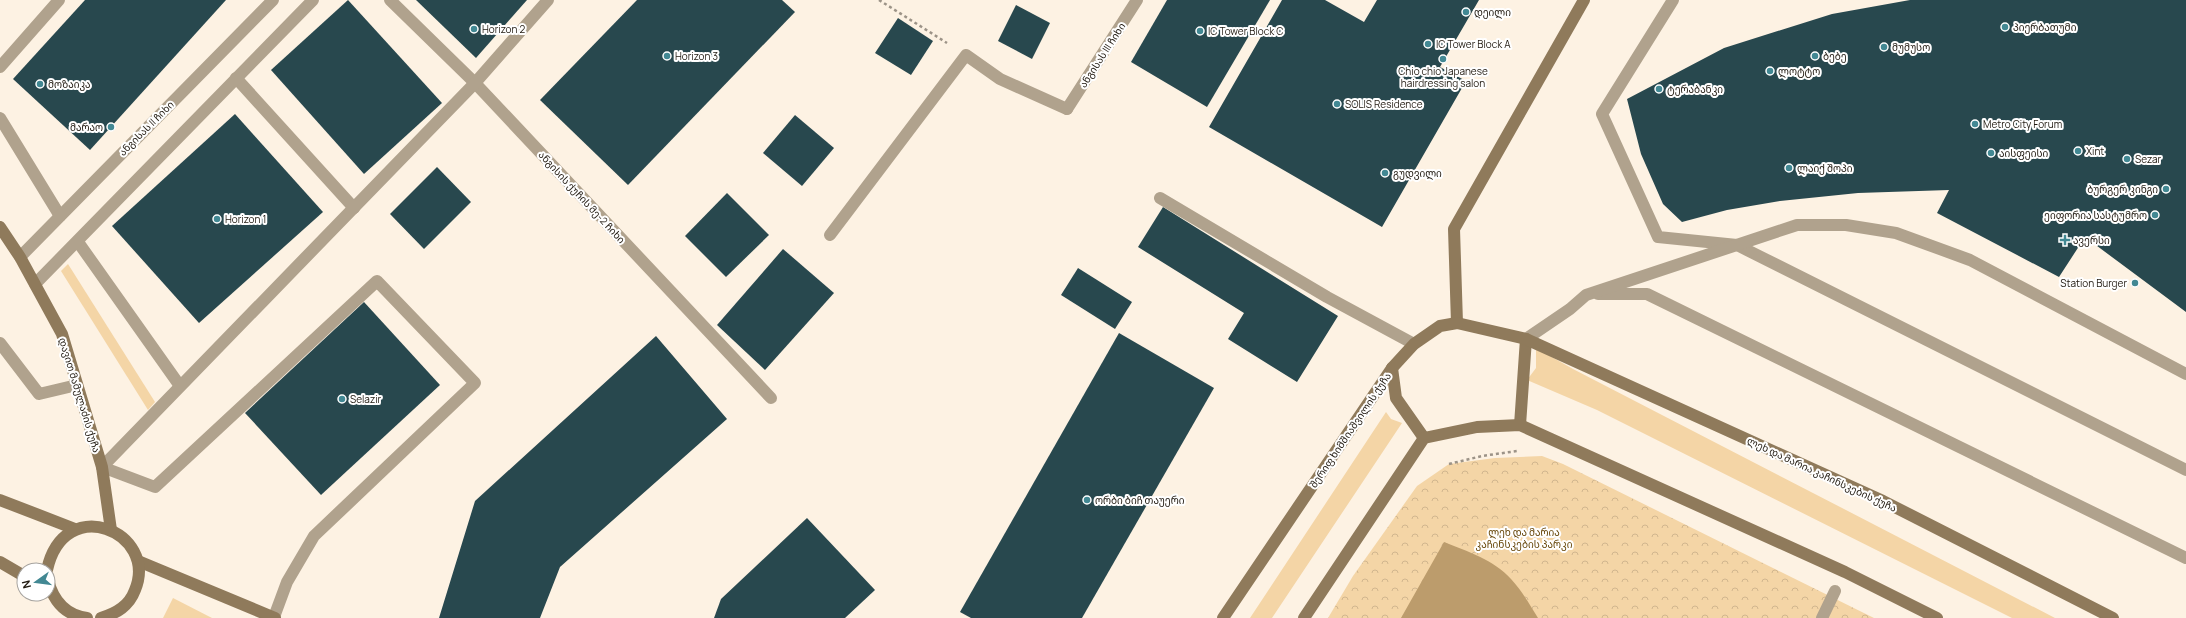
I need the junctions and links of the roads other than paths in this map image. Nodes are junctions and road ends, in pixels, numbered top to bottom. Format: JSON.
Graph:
{"nodes":[{"id":1,"x":59,"y":0,"type":"edge"},
{"id":2,"x":273,"y":0,"type":"edge"},
{"id":3,"x":313,"y":0,"type":"edge"},
{"id":4,"x":390,"y":0,"type":"edge"},
{"id":5,"x":548,"y":0,"type":"edge"},
{"id":6,"x":1137,"y":0,"type":"edge"},
{"id":7,"x":1584,"y":0,"type":"edge"},
{"id":8,"x":1673,"y":0,"type":"edge"},
{"id":9,"x":0,"y":67,"type":"edge"},
{"id":10,"x":236,"y":78,"type":"junction"},
{"id":11,"x":475,"y":83,"type":"junction"},
{"id":12,"x":0,"y":118,"type":"edge"},
{"id":13,"x":1160,"y":198,"type":"dead end"},
{"id":14,"x":354,"y":208,"type":"junction"},
{"id":15,"x":60,"y":216,"type":"junction"},
{"id":16,"x":0,"y":227,"type":"edge"},
{"id":17,"x":830,"y":235,"type":"dead end"},
{"id":18,"x":78,"y":242,"type":"junction"},
{"id":19,"x":1737,"y":245,"type":"junction"},
{"id":20,"x":20,"y":257,"type":"junction"},
{"id":21,"x":35,"y":284,"type":"junction"},
{"id":22,"x":1586,"y":294,"type":"junction"},
{"id":23,"x":1457,"y":323,"type":"junction"},
{"id":24,"x":1526,"y":339,"type":"junction"},
{"id":25,"x":0,"y":344,"type":"edge"},
{"id":26,"x":1414,"y":344,"type":"junction"},
{"id":27,"x":1392,"y":368,"type":"junction"},
{"id":28,"x":2186,"y":374,"type":"edge"},
{"id":29,"x":77,"y":385,"type":"junction"},
{"id":30,"x":180,"y":386,"type":"junction"},
{"id":31,"x":771,"y":398,"type":"dead end"},
{"id":32,"x":1520,"y":425,"type":"junction"},
{"id":33,"x":1424,"y":438,"type":"junction"},
{"id":34,"x":102,"y":467,"type":"junction"},
{"id":35,"x":2186,"y":470,"type":"edge"},
{"id":36,"x":0,"y":500,"type":"edge"},
{"id":37,"x":76,"y":529,"type":"junction"},
{"id":38,"x":111,"y":530,"type":"junction"},
{"id":39,"x":2186,"y":558,"type":"edge"},
{"id":40,"x":138,"y":561,"type":"junction"},
{"id":41,"x":0,"y":562,"type":"edge"},
{"id":42,"x":49,"y":562,"type":"edge"},
{"id":43,"x":16,"y":571,"type":"edge"},
{"id":44,"x":1835,"y":591,"type":"dead end"},
{"id":45,"x":56,"y":598,"type":"edge"},
{"id":46,"x":86,"y":618,"type":"edge"},
{"id":47,"x":101,"y":618,"type":"edge"},
{"id":48,"x":275,"y":618,"type":"edge"},
{"id":49,"x":1223,"y":618,"type":"edge"},
{"id":50,"x":1304,"y":618,"type":"edge"},
{"id":51,"x":1822,"y":618,"type":"edge"},
{"id":52,"x":1937,"y":618,"type":"edge"},
{"id":53,"x":2113,"y":618,"type":"edge"}],
"edges":[{"from":1,"to":9,"type":"street"},
{"from":2,"to":15,"type":"street","name":"ანგისას II ჩიხი"},
{"from":3,"to":10,"type":"street"},
{"from":4,"to":11,"type":"street","name":"ანგისის ქუჩის მე-2 ჩიხი"},
{"from":5,"to":11,"type":"street"},
{"from":6,"to":17,"type":"street","name":"ანგისას III ჩიხი"},
{"from":7,"to":23,"type":"main road"},
{"from":8,"to":19,"type":"street"},
{"from":10,"to":14,"type":"street"},
{"from":10,"to":18,"type":"street"},
{"from":11,"to":14,"type":"street"},
{"from":11,"to":31,"type":"street","name":"ანგისის ქუჩის მე-2 ჩიხი"},
{"from":12,"to":15,"type":"street"},
{"from":13,"to":26,"type":"street"},
{"from":14,"to":30,"type":"street"},
{"from":15,"to":20,"type":"street","name":"ანგისას II ჩიხი"},
{"from":16,"to":20,"type":"main road","name":"დავით მამულაძის ქუჩა"},
{"from":18,"to":21,"type":"street"},
{"from":18,"to":30,"type":"street"},
{"from":19,"to":22,"type":"street"},
{"from":19,"to":28,"type":"street"},
{"from":19,"to":35,"type":"street"},
{"from":20,"to":21,"type":"main road","name":"დავით მამულაძის ქუჩა"},
{"from":21,"to":29,"type":"main road","name":"დავით მამულაძის ქუჩა"},
{"from":22,"to":24,"type":"street"},
{"from":22,"to":39,"type":"street"},
{"from":23,"to":24,"type":"main road","name":"შერიფ ხიმშიაშვილის ქუჩა"},
{"from":23,"to":26,"type":"main road","name":"შერიფ ხიმშიაშვილის ქუჩა"},
{"from":24,"to":32,"type":"main road"},
{"from":24,"to":53,"type":"main road","name":"ლეხ და მარია კაჩინსკების ქუჩა"},
{"from":25,"to":29,"type":"street"},
{"from":26,"to":27,"type":"main road","name":"შერიფ ხიმშიაშვილის ქუჩა"},
{"from":27,"to":33,"type":"main road"},
{"from":27,"to":49,"type":"main road","name":"შერიფ ხიმშიაშვილის ქუჩა"},
{"from":29,"to":34,"type":"main road","name":"დავით მამულაძის ქუჩა"},
{"from":30,"to":34,"type":"street"},
{"from":32,"to":33,"type":"main road"},
{"from":32,"to":52,"type":"main road"},
{"from":33,"to":50,"type":"main road"},
{"from":34,"to":38,"type":"main road","name":"დავით მამულაძის ქუჩა"},
{"from":34,"to":48,"type":"street"},
{"from":36,"to":37,"type":"main road"},
{"from":37,"to":38,"type":"main road"},
{"from":37,"to":42,"type":"main road"},
{"from":38,"to":40,"type":"main road"},
{"from":40,"to":47,"type":"main road"},
{"from":40,"to":48,"type":"main road"},
{"from":41,"to":43,"type":"main road"},
{"from":44,"to":51,"type":"street"},
{"from":45,"to":46,"type":"main road"}]}
